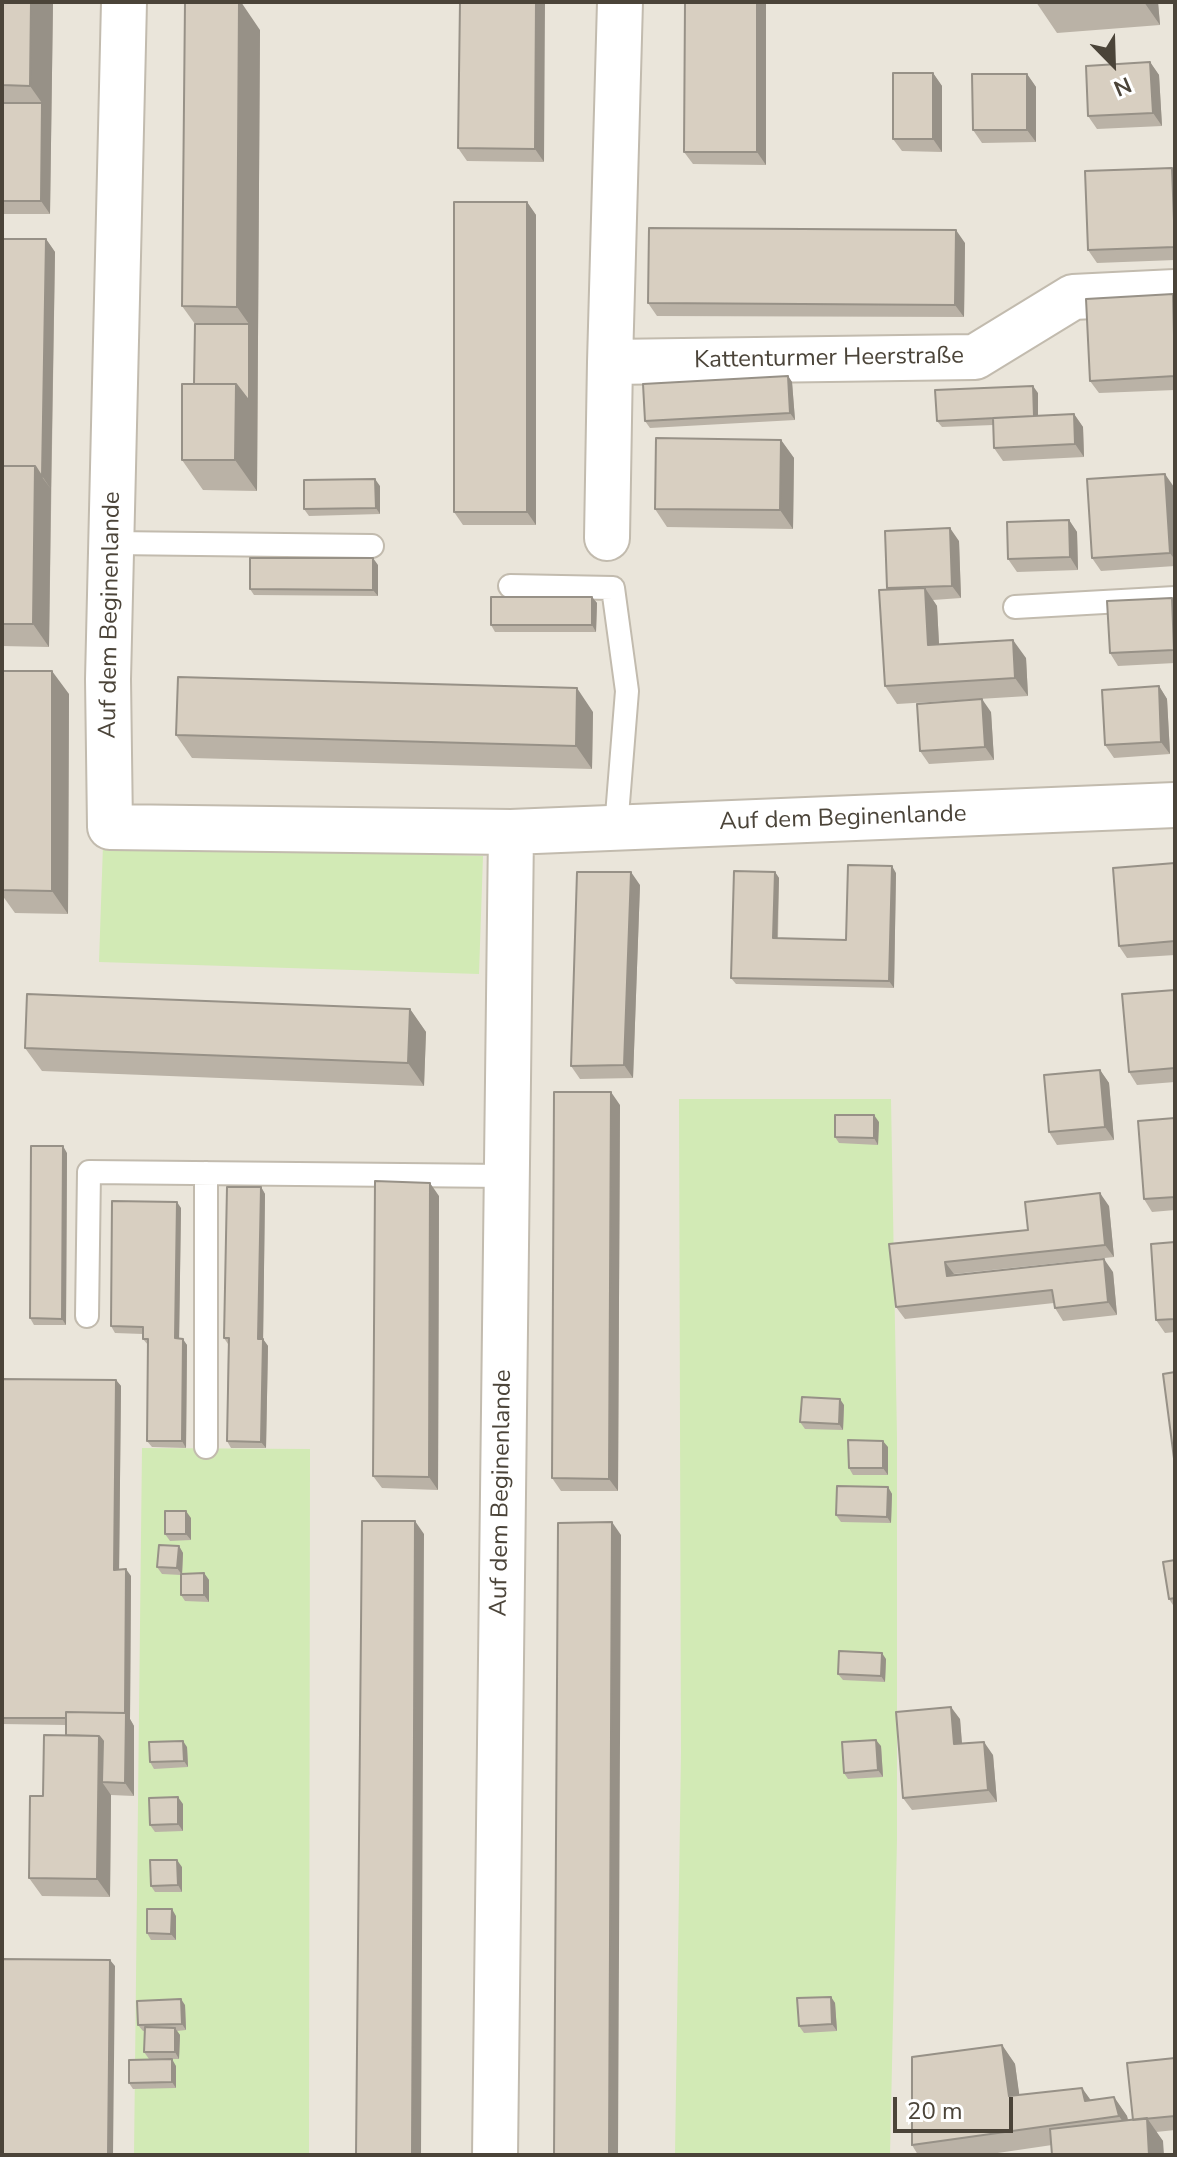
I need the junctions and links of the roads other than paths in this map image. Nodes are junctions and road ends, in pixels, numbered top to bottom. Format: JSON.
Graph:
{"nodes":[{"id":1,"x":124,"y":2,"type":"edge"},
{"id":2,"x":620,"y":2,"type":"edge"},
{"id":3,"x":1175,"y":292,"type":"edge"},
{"id":4,"x":610,"y":362,"type":"junction"},
{"id":5,"x":607,"y":538,"type":"dead end"},
{"id":6,"x":112,"y":543,"type":"junction"},
{"id":7,"x":372,"y":546,"type":"dead end"},
{"id":8,"x":510,"y":586,"type":"dead end"},
{"id":9,"x":1175,"y":598,"type":"edge"},
{"id":10,"x":1015,"y":607,"type":"dead end"},
{"id":11,"x":1175,"y":805,"type":"edge"},
{"id":12,"x":616,"y":828,"type":"junction"},
{"id":13,"x":511,"y":832,"type":"junction"},
{"id":14,"x":206,"y":1173,"type":"junction"},
{"id":15,"x":506,"y":1176,"type":"junction"},
{"id":16,"x":87,"y":1316,"type":"dead end"},
{"id":17,"x":206,"y":1447,"type":"dead end"},
{"id":18,"x":495,"y":2155,"type":"edge"}],
"edges":[{"from":1,"to":6,"type":"street","name":"Auf dem Beginenlande"},
{"from":2,"to":4,"type":"street"},
{"from":3,"to":4,"type":"street","name":"Kattenturmer Heerstraße"},
{"from":4,"to":5,"type":"street"},
{"from":6,"to":7,"type":"lane"},
{"from":6,"to":13,"type":"street","name":"Auf dem Beginenlande"},
{"from":8,"to":12,"type":"lane"},
{"from":9,"to":10,"type":"lane"},
{"from":11,"to":12,"type":"street","name":"Auf dem Beginenlande"},
{"from":12,"to":13,"type":"street","name":"Auf dem Beginenlande"},
{"from":13,"to":15,"type":"street","name":"Auf dem Beginenlande"},
{"from":14,"to":15,"type":"lane"},
{"from":14,"to":16,"type":"lane"},
{"from":14,"to":17,"type":"lane"},
{"from":15,"to":18,"type":"street","name":"Auf dem Beginenlande"}]}
